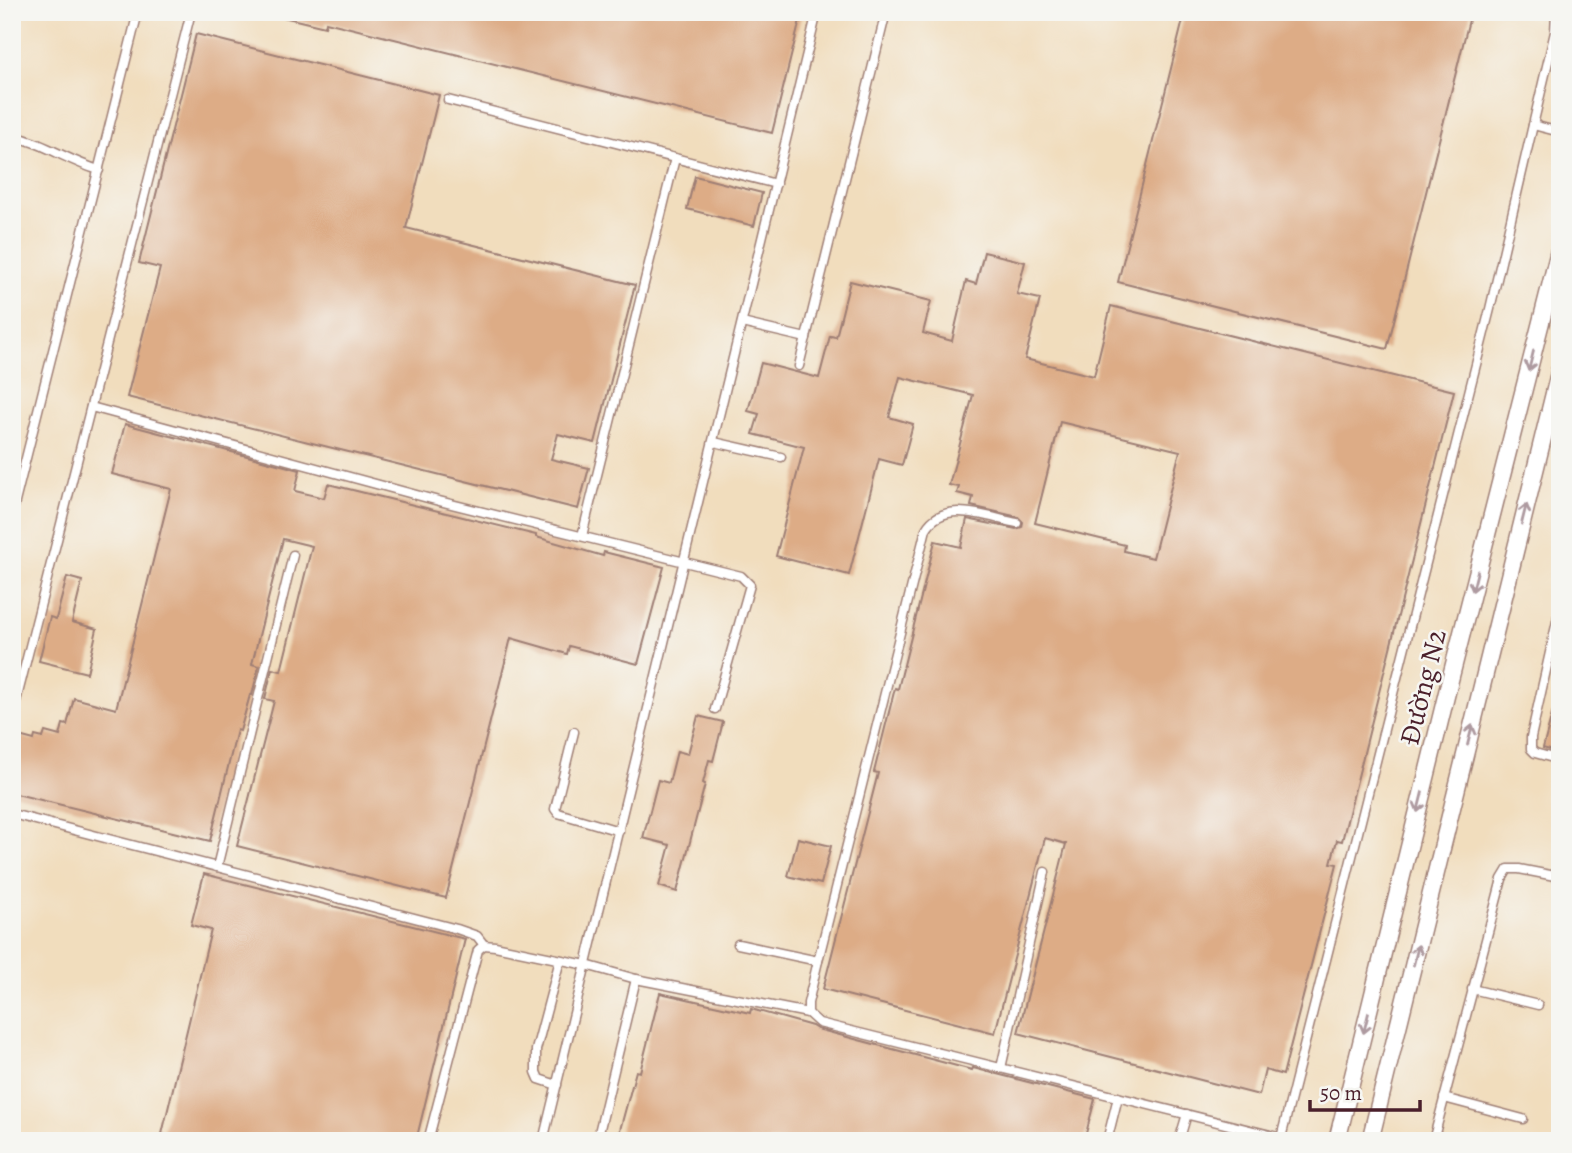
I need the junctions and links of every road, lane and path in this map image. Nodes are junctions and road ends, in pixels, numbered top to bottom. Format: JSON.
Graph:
{"nodes":[{"id":1,"x":138,"y":12,"type":"edge"},
{"id":2,"x":191,"y":12,"type":"edge"},
{"id":3,"x":817,"y":12,"type":"edge"},
{"id":4,"x":886,"y":12,"type":"edge"},
{"id":5,"x":1556,"y":12,"type":"edge"},
{"id":6,"x":448,"y":100,"type":"dead end"},
{"id":7,"x":1533,"y":125,"type":"junction"},
{"id":8,"x":1560,"y":132,"type":"edge"},
{"id":9,"x":12,"y":136,"type":"edge"},
{"id":10,"x":675,"y":158,"type":"junction"},
{"id":11,"x":99,"y":170,"type":"junction"},
{"id":12,"x":776,"y":184,"type":"junction"},
{"id":13,"x":1560,"y":247,"type":"edge"},
{"id":14,"x":742,"y":323,"type":"junction"},
{"id":15,"x":806,"y":338,"type":"junction"},
{"id":16,"x":799,"y":366,"type":"dead end"},
{"id":17,"x":1560,"y":369,"type":"edge"},
{"id":18,"x":91,"y":407,"type":"junction"},
{"id":19,"x":713,"y":442,"type":"junction"},
{"id":20,"x":781,"y":457,"type":"dead end"},
{"id":21,"x":12,"y":514,"type":"edge"},
{"id":22,"x":1017,"y":523,"type":"dead end"},
{"id":23,"x":582,"y":536,"type":"junction"},
{"id":24,"x":293,"y":555,"type":"dead end"},
{"id":25,"x":684,"y":561,"type":"junction"},
{"id":26,"x":1560,"y":608,"type":"edge"},
{"id":27,"x":715,"y":709,"type":"dead end"},
{"id":28,"x":12,"y":717,"type":"edge"},
{"id":29,"x":574,"y":732,"type":"dead end"},
{"id":30,"x":1560,"y":760,"type":"edge"},
{"id":31,"x":12,"y":814,"type":"edge"},
{"id":32,"x":619,"y":831,"type":"junction"},
{"id":33,"x":217,"y":867,"type":"junction"},
{"id":34,"x":1045,"y":872,"type":"dead end"},
{"id":35,"x":1560,"y":877,"type":"edge"},
{"id":36,"x":737,"y":944,"type":"dead end"},
{"id":37,"x":484,"y":945,"type":"junction"},
{"id":38,"x":559,"y":960,"type":"junction"},
{"id":39,"x":818,"y":961,"type":"junction"},
{"id":40,"x":586,"y":965,"type":"junction"},
{"id":41,"x":636,"y":979,"type":"junction"},
{"id":42,"x":1472,"y":989,"type":"junction"},
{"id":43,"x":1538,"y":1005,"type":"dead end"},
{"id":44,"x":808,"y":1013,"type":"junction"},
{"id":45,"x":1001,"y":1068,"type":"junction"},
{"id":46,"x":557,"y":1085,"type":"junction"},
{"id":47,"x":1118,"y":1097,"type":"junction"},
{"id":48,"x":1444,"y":1098,"type":"junction"},
{"id":49,"x":1187,"y":1114,"type":"junction"},
{"id":50,"x":1523,"y":1119,"type":"dead end"},
{"id":51,"x":1282,"y":1138,"type":"junction"},
{"id":52,"x":428,"y":1141,"type":"edge"},
{"id":53,"x":543,"y":1141,"type":"edge"},
{"id":54,"x":597,"y":1141,"type":"edge"},
{"id":55,"x":1107,"y":1141,"type":"edge"},
{"id":56,"x":1179,"y":1141,"type":"edge"},
{"id":57,"x":1294,"y":1141,"type":"edge"},
{"id":58,"x":1337,"y":1141,"type":"edge"},
{"id":59,"x":1370,"y":1141,"type":"edge"},
{"id":60,"x":1433,"y":1141,"type":"edge"}],
"edges":[{"from":1,"to":11,"type":"lane"},
{"from":2,"to":18,"type":"lane"},
{"from":3,"to":12,"type":"lane"},
{"from":4,"to":15,"type":"lane"},
{"from":5,"to":7,"type":"lane"},
{"from":6,"to":10,"type":"lane"},
{"from":7,"to":8,"type":"lane"},
{"from":7,"to":51,"type":"lane"},
{"from":9,"to":11,"type":"lane"},
{"from":10,"to":12,"type":"lane"},
{"from":10,"to":23,"type":"lane"},
{"from":11,"to":21,"type":"lane"},
{"from":12,"to":14,"type":"lane"},
{"from":13,"to":58,"type":"street","name":"Đường N2","one_way":true},
{"from":14,"to":15,"type":"lane"},
{"from":14,"to":19,"type":"lane"},
{"from":15,"to":16,"type":"lane"},
{"from":59,"to":17,"type":"street","name":"Đường N2","one_way":true},
{"from":18,"to":23,"type":"lane"},
{"from":18,"to":28,"type":"lane"},
{"from":19,"to":20,"type":"lane"},
{"from":19,"to":25,"type":"lane"},
{"from":22,"to":39,"type":"lane"},
{"from":23,"to":25,"type":"lane"},
{"from":24,"to":33,"type":"lane"},
{"from":25,"to":27,"type":"lane"},
{"from":25,"to":32,"type":"lane"},
{"from":26,"to":30,"type":"lane"},
{"from":29,"to":32,"type":"lane"},
{"from":31,"to":33,"type":"lane"},
{"from":32,"to":40,"type":"lane"},
{"from":33,"to":37,"type":"lane"},
{"from":34,"to":45,"type":"lane"},
{"from":35,"to":42,"type":"lane"},
{"from":36,"to":39,"type":"lane"},
{"from":37,"to":38,"type":"lane"},
{"from":37,"to":52,"type":"lane"},
{"from":38,"to":40,"type":"lane"},
{"from":38,"to":46,"type":"lane"},
{"from":39,"to":44,"type":"lane"},
{"from":40,"to":41,"type":"lane"},
{"from":40,"to":46,"type":"lane"},
{"from":41,"to":44,"type":"lane"},
{"from":41,"to":54,"type":"lane"},
{"from":42,"to":43,"type":"lane"},
{"from":42,"to":48,"type":"lane"},
{"from":44,"to":45,"type":"lane"},
{"from":45,"to":47,"type":"lane"},
{"from":46,"to":53,"type":"lane"},
{"from":47,"to":49,"type":"lane"},
{"from":47,"to":55,"type":"lane"},
{"from":48,"to":50,"type":"lane"},
{"from":48,"to":60,"type":"lane"},
{"from":49,"to":51,"type":"lane"},
{"from":49,"to":56,"type":"lane"},
{"from":51,"to":57,"type":"lane"}]}
